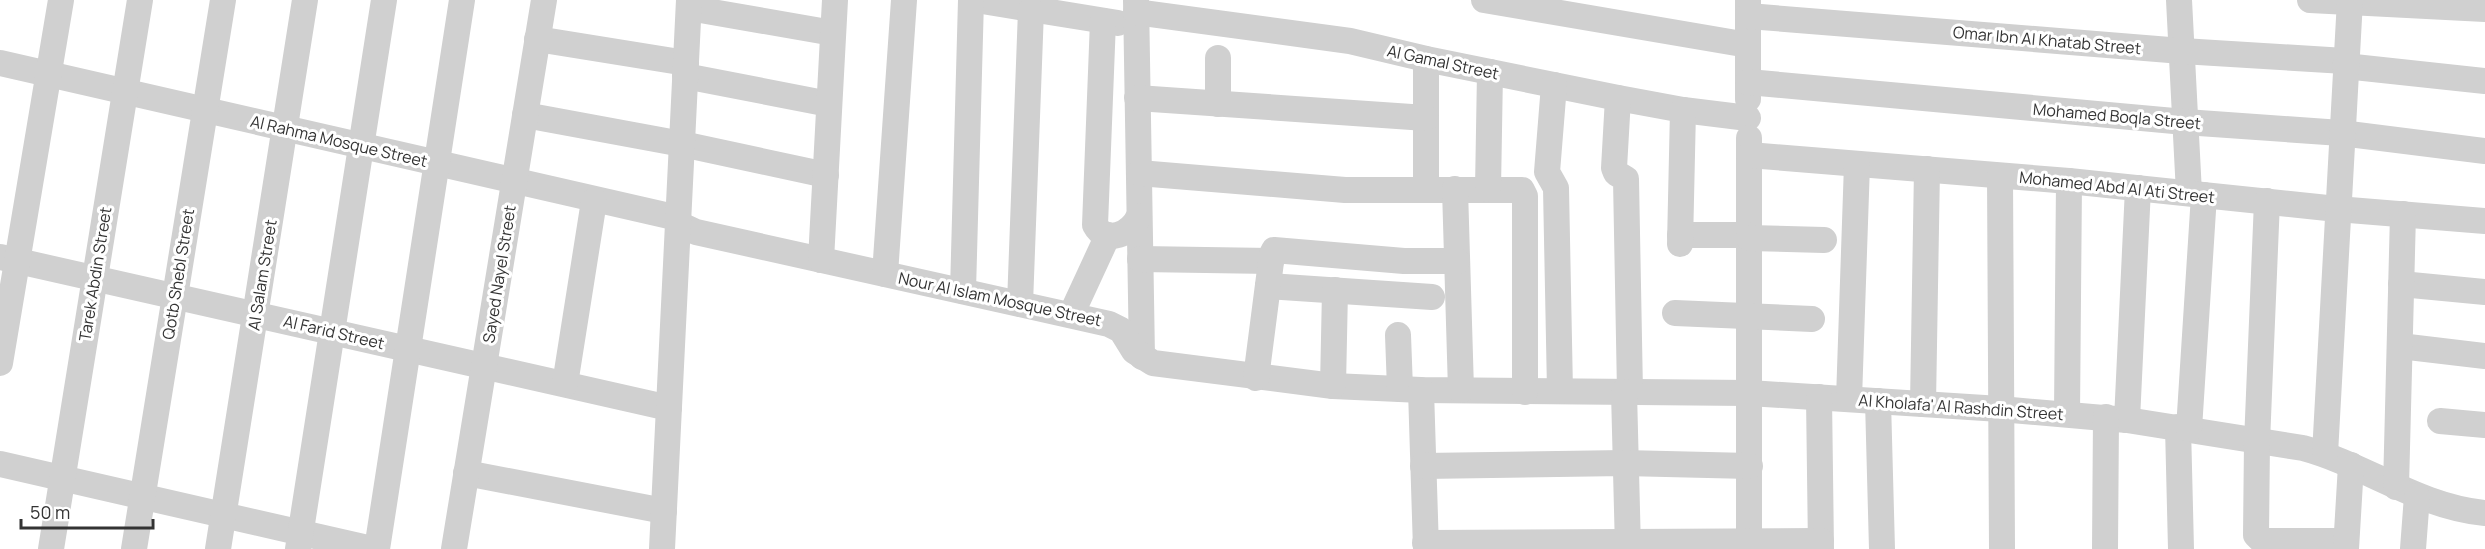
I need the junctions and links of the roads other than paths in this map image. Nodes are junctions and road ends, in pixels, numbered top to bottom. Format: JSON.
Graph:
{"nodes":[{"id":1,"x":61,"y":0,"type":"edge"},
{"id":2,"x":141,"y":0,"type":"edge"},
{"id":3,"x":223,"y":0,"type":"edge"},
{"id":4,"x":304,"y":0,"type":"edge"},
{"id":5,"x":384,"y":0,"type":"edge"},
{"id":6,"x":462,"y":0,"type":"edge"},
{"id":7,"x":544,"y":0,"type":"edge"},
{"id":8,"x":835,"y":0,"type":"edge"},
{"id":9,"x":904,"y":0,"type":"edge"},
{"id":10,"x":971,"y":0,"type":"edge"},
{"id":11,"x":976,"y":0,"type":"edge"},
{"id":12,"x":1484,"y":0,"type":"edge"},
{"id":13,"x":2179,"y":0,"type":"edge"},
{"id":14,"x":2310,"y":0,"type":"edge"},
{"id":15,"x":2350,"y":2,"type":"edge"},
{"id":16,"x":689,"y":4,"type":"edge"},
{"id":17,"x":1748,"y":8,"type":"edge"},
{"id":18,"x":2485,"y":9,"type":"edge"},
{"id":19,"x":1031,"y":10,"type":"junction"},
{"id":20,"x":1136,"y":13,"type":"edge"},
{"id":21,"x":1103,"y":21,"type":"junction"},
{"id":22,"x":833,"y":33,"type":"junction"},
{"id":23,"x":537,"y":39,"type":"junction"},
{"id":24,"x":1748,"y":45,"type":"junction"},
{"id":25,"x":2182,"y":51,"type":"junction"},
{"id":26,"x":1218,"y":58,"type":"dead end"},
{"id":27,"x":1426,"y":59,"type":"junction"},
{"id":28,"x":0,"y":63,"type":"edge"},
{"id":29,"x":2345,"y":64,"type":"junction"},
{"id":30,"x":685,"y":69,"type":"junction"},
{"id":31,"x":1490,"y":72,"type":"junction"},
{"id":32,"x":48,"y":74,"type":"junction"},
{"id":33,"x":2485,"y":81,"type":"edge"},
{"id":34,"x":1748,"y":82,"type":"junction"},
{"id":35,"x":1554,"y":85,"type":"junction"},
{"id":36,"x":125,"y":92,"type":"junction"},
{"id":37,"x":1137,"y":98,"type":"junction"},
{"id":38,"x":1618,"y":99,"type":"junction"},
{"id":39,"x":829,"y":104,"type":"junction"},
{"id":40,"x":1218,"y":104,"type":"junction"},
{"id":41,"x":204,"y":110,"type":"junction"},
{"id":42,"x":1683,"y":110,"type":"junction"},
{"id":43,"x":525,"y":115,"type":"junction"},
{"id":44,"x":1426,"y":118,"type":"junction"},
{"id":45,"x":1748,"y":118,"type":"junction"},
{"id":46,"x":2185,"y":122,"type":"junction"},
{"id":47,"x":285,"y":128,"type":"junction"},
{"id":48,"x":2341,"y":133,"type":"junction"},
{"id":49,"x":682,"y":144,"type":"junction"},
{"id":50,"x":360,"y":146,"type":"junction"},
{"id":51,"x":2485,"y":151,"type":"edge"},
{"id":52,"x":1749,"y":155,"type":"junction"},
{"id":53,"x":1857,"y":164,"type":"junction"},
{"id":54,"x":437,"y":165,"type":"junction"},
{"id":55,"x":1927,"y":169,"type":"junction"},
{"id":56,"x":1138,"y":173,"type":"junction"},
{"id":57,"x":826,"y":175,"type":"junction"},
{"id":58,"x":2000,"y":176,"type":"junction"},
{"id":59,"x":2069,"y":181,"type":"junction"},
{"id":60,"x":514,"y":182,"type":"junction"},
{"id":61,"x":2138,"y":188,"type":"junction"},
{"id":62,"x":1455,"y":189,"type":"junction"},
{"id":63,"x":1488,"y":189,"type":"junction"},
{"id":64,"x":1426,"y":190,"type":"junction"},
{"id":65,"x":2196,"y":194,"type":"junction"},
{"id":66,"x":594,"y":201,"type":"junction"},
{"id":67,"x":2267,"y":201,"type":"junction"},
{"id":68,"x":2337,"y":209,"type":"junction"},
{"id":69,"x":2403,"y":214,"type":"junction"},
{"id":70,"x":1139,"y":216,"type":"junction"},
{"id":71,"x":678,"y":218,"type":"junction"},
{"id":72,"x":2485,"y":221,"type":"edge"},
{"id":73,"x":1108,"y":235,"type":"junction"},
{"id":74,"x":1749,"y":237,"type":"junction"},
{"id":75,"x":1824,"y":240,"type":"dead end"},
{"id":76,"x":8,"y":259,"type":"edge"},
{"id":77,"x":1140,"y":259,"type":"junction"},
{"id":78,"x":821,"y":260,"type":"junction"},
{"id":79,"x":1457,"y":261,"type":"junction"},
{"id":80,"x":1270,"y":267,"type":"junction"},
{"id":81,"x":885,"y":274,"type":"junction"},
{"id":82,"x":95,"y":278,"type":"junction"},
{"id":83,"x":2401,"y":284,"type":"junction"},
{"id":84,"x":1335,"y":290,"type":"junction"},
{"id":85,"x":963,"y":291,"type":"junction"},
{"id":86,"x":2485,"y":292,"type":"edge"},
{"id":87,"x":175,"y":296,"type":"junction"},
{"id":88,"x":1432,"y":297,"type":"dead end"},
{"id":89,"x":1020,"y":304,"type":"junction"},
{"id":90,"x":1675,"y":313,"type":"dead end"},
{"id":91,"x":256,"y":314,"type":"junction"},
{"id":92,"x":1071,"y":315,"type":"junction"},
{"id":93,"x":1749,"y":316,"type":"junction"},
{"id":94,"x":1812,"y":319,"type":"dead end"},
{"id":95,"x":332,"y":332,"type":"junction"},
{"id":96,"x":1398,"y":335,"type":"dead end"},
{"id":97,"x":2400,"y":346,"type":"junction"},
{"id":98,"x":410,"y":349,"type":"junction"},
{"id":99,"x":2485,"y":356,"type":"edge"},
{"id":100,"x":1142,"y":357,"type":"junction"},
{"id":101,"x":0,"y":363,"type":"edge"},
{"id":102,"x":484,"y":366,"type":"junction"},
{"id":103,"x":1256,"y":378,"type":"junction"},
{"id":104,"x":565,"y":384,"type":"junction"},
{"id":105,"x":1333,"y":386,"type":"junction"},
{"id":106,"x":1411,"y":390,"type":"junction"},
{"id":107,"x":1461,"y":390,"type":"junction"},
{"id":108,"x":1525,"y":392,"type":"junction"},
{"id":109,"x":1560,"y":392,"type":"junction"},
{"id":110,"x":1627,"y":392,"type":"junction"},
{"id":111,"x":1749,"y":393,"type":"junction"},
{"id":112,"x":1819,"y":397,"type":"junction"},
{"id":113,"x":1849,"y":399,"type":"junction"},
{"id":114,"x":1878,"y":401,"type":"junction"},
{"id":115,"x":1923,"y":404,"type":"junction"},
{"id":116,"x":669,"y":408,"type":"junction"},
{"id":117,"x":2000,"y":409,"type":"junction"},
{"id":118,"x":2067,"y":414,"type":"junction"},
{"id":119,"x":2116,"y":418,"type":"junction"},
{"id":120,"x":2440,"y":421,"type":"dead end"},
{"id":121,"x":2485,"y":425,"type":"edge"},
{"id":122,"x":2183,"y":428,"type":"junction"},
{"id":123,"x":2257,"y":442,"type":"junction"},
{"id":124,"x":2325,"y":454,"type":"junction"},
{"id":125,"x":1624,"y":463,"type":"junction"},
{"id":126,"x":0,"y":464,"type":"edge"},
{"id":127,"x":2351,"y":465,"type":"junction"},
{"id":128,"x":1423,"y":466,"type":"junction"},
{"id":129,"x":1749,"y":466,"type":"junction"},
{"id":130,"x":466,"y":473,"type":"junction"},
{"id":131,"x":63,"y":478,"type":"junction"},
{"id":132,"x":2407,"y":491,"type":"junction"},
{"id":133,"x":142,"y":496,"type":"junction"},
{"id":134,"x":664,"y":512,"type":"junction"},
{"id":135,"x":2485,"y":513,"type":"edge"},
{"id":136,"x":223,"y":515,"type":"junction"},
{"id":137,"x":299,"y":541,"type":"edge"},
{"id":138,"x":1821,"y":545,"type":"edge"},
{"id":139,"x":2346,"y":545,"type":"edge"},
{"id":140,"x":1426,"y":546,"type":"edge"},
{"id":141,"x":1628,"y":546,"type":"edge"},
{"id":142,"x":1749,"y":546,"type":"edge"},
{"id":143,"x":51,"y":549,"type":"edge"},
{"id":144,"x":134,"y":549,"type":"edge"},
{"id":145,"x":218,"y":549,"type":"edge"},
{"id":146,"x":372,"y":549,"type":"edge"},
{"id":147,"x":377,"y":549,"type":"edge"},
{"id":148,"x":454,"y":549,"type":"edge"},
{"id":149,"x":662,"y":549,"type":"edge"},
{"id":150,"x":1882,"y":549,"type":"edge"},
{"id":151,"x":2002,"y":549,"type":"edge"},
{"id":152,"x":2105,"y":549,"type":"edge"},
{"id":153,"x":2181,"y":549,"type":"edge"},
{"id":154,"x":2413,"y":549,"type":"edge"}],
"edges":[{"from":1,"to":32,"type":"street"},
{"from":2,"to":36,"type":"street","name":"Tarek Abdin Street"},
{"from":3,"to":41,"type":"street","name":"Qotb Shebl Street"},
{"from":4,"to":47,"type":"street","name":"Al Salam Street"},
{"from":5,"to":50,"type":"street"},
{"from":6,"to":54,"type":"street"},
{"from":7,"to":23,"type":"street","name":"Sayed Nayel Street"},
{"from":8,"to":22,"type":"street"},
{"from":9,"to":81,"type":"street"},
{"from":10,"to":85,"type":"street"},
{"from":11,"to":19,"type":"street","name":"Al Gamal Street"},
{"from":12,"to":24,"type":"street"},
{"from":13,"to":25,"type":"street"},
{"from":14,"to":15,"type":"street"},
{"from":15,"to":18,"type":"street"},
{"from":15,"to":29,"type":"street"},
{"from":16,"to":22,"type":"street"},
{"from":16,"to":30,"type":"street"},
{"from":17,"to":24,"type":"street"},
{"from":17,"to":25,"type":"street","name":"Omar Ibn Al Khatab Street"},
{"from":19,"to":21,"type":"street","name":"Al Gamal Street"},
{"from":19,"to":89,"type":"street"},
{"from":20,"to":21,"type":"street","name":"Al Gamal Street"},
{"from":20,"to":27,"type":"street","name":"Al Gamal Street"},
{"from":20,"to":37,"type":"street"},
{"from":21,"to":73,"type":"street"},
{"from":22,"to":39,"type":"street"},
{"from":23,"to":30,"type":"street"},
{"from":23,"to":43,"type":"street","name":"Sayed Nayel Street"},
{"from":24,"to":34,"type":"street"},
{"from":25,"to":29,"type":"street","name":"Omar Ibn Al Khatab Street"},
{"from":25,"to":46,"type":"street"},
{"from":26,"to":40,"type":"street"},
{"from":27,"to":31,"type":"street","name":"Al Gamal Street"},
{"from":27,"to":44,"type":"street"},
{"from":28,"to":32,"type":"street","name":"Al Rahma Mosque Street"},
{"from":29,"to":33,"type":"street","name":"Omar Ibn Al Khatab Street"},
{"from":29,"to":48,"type":"street"},
{"from":30,"to":39,"type":"street"},
{"from":30,"to":49,"type":"street"},
{"from":31,"to":35,"type":"street","name":"Al Gamal Street"},
{"from":31,"to":63,"type":"street"},
{"from":32,"to":36,"type":"street","name":"Al Rahma Mosque Street"},
{"from":32,"to":76,"type":"street"},
{"from":34,"to":45,"type":"street"},
{"from":34,"to":46,"type":"street","name":"Mohamed Boqla Street"},
{"from":35,"to":38,"type":"street","name":"Al Gamal Street"},
{"from":35,"to":109,"type":"street"},
{"from":36,"to":41,"type":"street","name":"Al Rahma Mosque Street"},
{"from":36,"to":82,"type":"street","name":"Tarek Abdin Street"},
{"from":37,"to":40,"type":"street"},
{"from":37,"to":56,"type":"street"},
{"from":38,"to":42,"type":"street","name":"Al Gamal Street"},
{"from":38,"to":110,"type":"street"},
{"from":39,"to":57,"type":"street"},
{"from":40,"to":44,"type":"street"},
{"from":41,"to":47,"type":"street","name":"Al Rahma Mosque Street"},
{"from":41,"to":87,"type":"street","name":"Qotb Shebl Street"},
{"from":42,"to":45,"type":"street","name":"Al Gamal Street"},
{"from":42,"to":74,"type":"street"},
{"from":43,"to":49,"type":"street"},
{"from":43,"to":60,"type":"street","name":"Sayed Nayel Street"},
{"from":44,"to":64,"type":"street"},
{"from":45,"to":52,"type":"street"},
{"from":46,"to":48,"type":"street","name":"Mohamed Boqla Street"},
{"from":46,"to":65,"type":"street"},
{"from":47,"to":50,"type":"street","name":"Al Rahma Mosque Street"},
{"from":47,"to":91,"type":"street","name":"Al Salam Street"},
{"from":48,"to":51,"type":"street","name":"Mohamed Boqla Street"},
{"from":48,"to":68,"type":"street"},
{"from":49,"to":57,"type":"street"},
{"from":49,"to":71,"type":"street"},
{"from":50,"to":54,"type":"street","name":"Al Rahma Mosque Street"},
{"from":50,"to":95,"type":"street"},
{"from":52,"to":53,"type":"street","name":"Mohamed Abd Al Ati Street"},
{"from":52,"to":74,"type":"street"},
{"from":53,"to":55,"type":"street","name":"Mohamed Abd Al Ati Street"},
{"from":53,"to":113,"type":"street"},
{"from":54,"to":60,"type":"street","name":"Al Rahma Mosque Street"},
{"from":54,"to":98,"type":"street"},
{"from":55,"to":58,"type":"street","name":"Mohamed Abd Al Ati Street"},
{"from":55,"to":115,"type":"street"},
{"from":56,"to":64,"type":"street"},
{"from":56,"to":70,"type":"street"},
{"from":57,"to":78,"type":"street"},
{"from":58,"to":59,"type":"street","name":"Mohamed Abd Al Ati Street"},
{"from":58,"to":117,"type":"street"},
{"from":59,"to":61,"type":"street","name":"Mohamed Abd Al Ati Street"},
{"from":59,"to":118,"type":"street"},
{"from":60,"to":66,"type":"street","name":"Al Rahma Mosque Street"},
{"from":60,"to":102,"type":"street","name":"Sayed Nayel Street"},
{"from":61,"to":65,"type":"street","name":"Mohamed Abd Al Ati Street"},
{"from":61,"to":119,"type":"street"},
{"from":62,"to":63,"type":"street"},
{"from":62,"to":64,"type":"street"},
{"from":62,"to":79,"type":"street"},
{"from":63,"to":108,"type":"street"},
{"from":65,"to":67,"type":"street","name":"Mohamed Abd Al Ati Street"},
{"from":65,"to":122,"type":"street"},
{"from":66,"to":71,"type":"street","name":"Al Rahma Mosque Street"},
{"from":66,"to":104,"type":"street"},
{"from":67,"to":68,"type":"street","name":"Mohamed Abd Al Ati Street"},
{"from":67,"to":123,"type":"street"},
{"from":68,"to":69,"type":"street","name":"Mohamed Abd Al Ati Street"},
{"from":68,"to":124,"type":"street"},
{"from":69,"to":72,"type":"street","name":"Mohamed Abd Al Ati Street"},
{"from":69,"to":83,"type":"street"},
{"from":70,"to":73,"type":"street"},
{"from":70,"to":77,"type":"street"},
{"from":71,"to":78,"type":"street","name":"Nour Al Islam Mosque Street"},
{"from":71,"to":116,"type":"street"},
{"from":73,"to":92,"type":"street"},
{"from":74,"to":75,"type":"street"},
{"from":74,"to":93,"type":"street"},
{"from":76,"to":82,"type":"street","name":"Al Farid Street"},
{"from":76,"to":101,"type":"street"},
{"from":77,"to":80,"type":"street"},
{"from":77,"to":100,"type":"street"},
{"from":78,"to":81,"type":"street","name":"Nour Al Islam Mosque Street"},
{"from":79,"to":80,"type":"street"},
{"from":79,"to":107,"type":"street"},
{"from":80,"to":84,"type":"street"},
{"from":80,"to":103,"type":"street"},
{"from":81,"to":85,"type":"street","name":"Nour Al Islam Mosque Street"},
{"from":82,"to":87,"type":"street","name":"Al Farid Street"},
{"from":82,"to":131,"type":"street","name":"Tarek Abdin Street"},
{"from":83,"to":86,"type":"street"},
{"from":83,"to":97,"type":"street"},
{"from":84,"to":88,"type":"street"},
{"from":84,"to":105,"type":"street"},
{"from":85,"to":89,"type":"street","name":"Nour Al Islam Mosque Street"},
{"from":87,"to":91,"type":"street","name":"Al Farid Street"},
{"from":87,"to":133,"type":"street","name":"Qotb Shebl Street"},
{"from":89,"to":92,"type":"street","name":"Nour Al Islam Mosque Street"},
{"from":90,"to":93,"type":"street"},
{"from":91,"to":95,"type":"street","name":"Al Farid Street"},
{"from":91,"to":136,"type":"street","name":"Al Salam Street"},
{"from":92,"to":100,"type":"street","name":"Nour Al Islam Mosque Street"},
{"from":93,"to":94,"type":"street"},
{"from":93,"to":111,"type":"street"},
{"from":95,"to":98,"type":"street","name":"Al Farid Street"},
{"from":95,"to":137,"type":"street"},
{"from":96,"to":106,"type":"street"},
{"from":97,"to":99,"type":"street"},
{"from":97,"to":132,"type":"street"},
{"from":98,"to":102,"type":"street","name":"Al Farid Street"},
{"from":98,"to":147,"type":"street"},
{"from":100,"to":103,"type":"street"},
{"from":102,"to":104,"type":"street","name":"Al Farid Street"},
{"from":102,"to":130,"type":"street","name":"Sayed Nayel Street"},
{"from":103,"to":105,"type":"street"},
{"from":104,"to":116,"type":"street","name":"Al Farid Street"},
{"from":105,"to":106,"type":"street"},
{"from":106,"to":107,"type":"street","name":"Al Kholafa' Al Rashdin Street"},
{"from":106,"to":128,"type":"street"},
{"from":107,"to":108,"type":"street","name":"Al Kholafa' Al Rashdin Street"},
{"from":108,"to":109,"type":"street","name":"Al Kholafa' Al Rashdin Street"},
{"from":109,"to":110,"type":"street","name":"Al Kholafa' Al Rashdin Street"},
{"from":110,"to":111,"type":"street","name":"Al Kholafa' Al Rashdin Street"},
{"from":110,"to":125,"type":"street"},
{"from":111,"to":112,"type":"street","name":"Al Kholafa' Al Rashdin Street"},
{"from":111,"to":129,"type":"street"},
{"from":112,"to":113,"type":"street","name":"Al Kholafa' Al Rashdin Street"},
{"from":112,"to":138,"type":"street"},
{"from":113,"to":114,"type":"street","name":"Al Kholafa' Al Rashdin Street"},
{"from":114,"to":115,"type":"street","name":"Al Kholafa' Al Rashdin Street"},
{"from":114,"to":150,"type":"street"},
{"from":115,"to":117,"type":"street","name":"Al Kholafa' Al Rashdin Street"},
{"from":116,"to":134,"type":"street"},
{"from":117,"to":118,"type":"street","name":"Al Kholafa' Al Rashdin Street"},
{"from":117,"to":151,"type":"street"},
{"from":118,"to":119,"type":"street","name":"Al Kholafa' Al Rashdin Street"},
{"from":119,"to":122,"type":"street","name":"Al Kholafa' Al Rashdin Street"},
{"from":119,"to":152,"type":"street"},
{"from":120,"to":121,"type":"street"},
{"from":122,"to":123,"type":"street","name":"Al Kholafa' Al Rashdin Street"},
{"from":122,"to":153,"type":"street"},
{"from":123,"to":124,"type":"street","name":"Al Kholafa' Al Rashdin Street"},
{"from":123,"to":139,"type":"street"},
{"from":124,"to":127,"type":"street","name":"Al Kholafa' Al Rashdin Street"},
{"from":125,"to":128,"type":"street"},
{"from":125,"to":129,"type":"street"},
{"from":125,"to":141,"type":"street"},
{"from":126,"to":131,"type":"street"},
{"from":127,"to":132,"type":"street","name":"Al Kholafa' Al Rashdin Street"},
{"from":127,"to":139,"type":"street"},
{"from":128,"to":140,"type":"street"},
{"from":129,"to":142,"type":"street"},
{"from":130,"to":134,"type":"street"},
{"from":130,"to":148,"type":"street","name":"Sayed Nayel Street"},
{"from":131,"to":133,"type":"street"},
{"from":131,"to":143,"type":"street","name":"Tarek Abdin Street"},
{"from":132,"to":135,"type":"street","name":"Al Kholafa' Al Rashdin Street"},
{"from":132,"to":154,"type":"street"},
{"from":133,"to":136,"type":"street"},
{"from":133,"to":144,"type":"street","name":"Qotb Shebl Street"},
{"from":134,"to":149,"type":"street"},
{"from":136,"to":137,"type":"street"},
{"from":136,"to":145,"type":"street","name":"Al Salam Street"},
{"from":137,"to":146,"type":"street"},
{"from":138,"to":142,"type":"street"},
{"from":140,"to":141,"type":"street"},
{"from":141,"to":142,"type":"street"}]}
